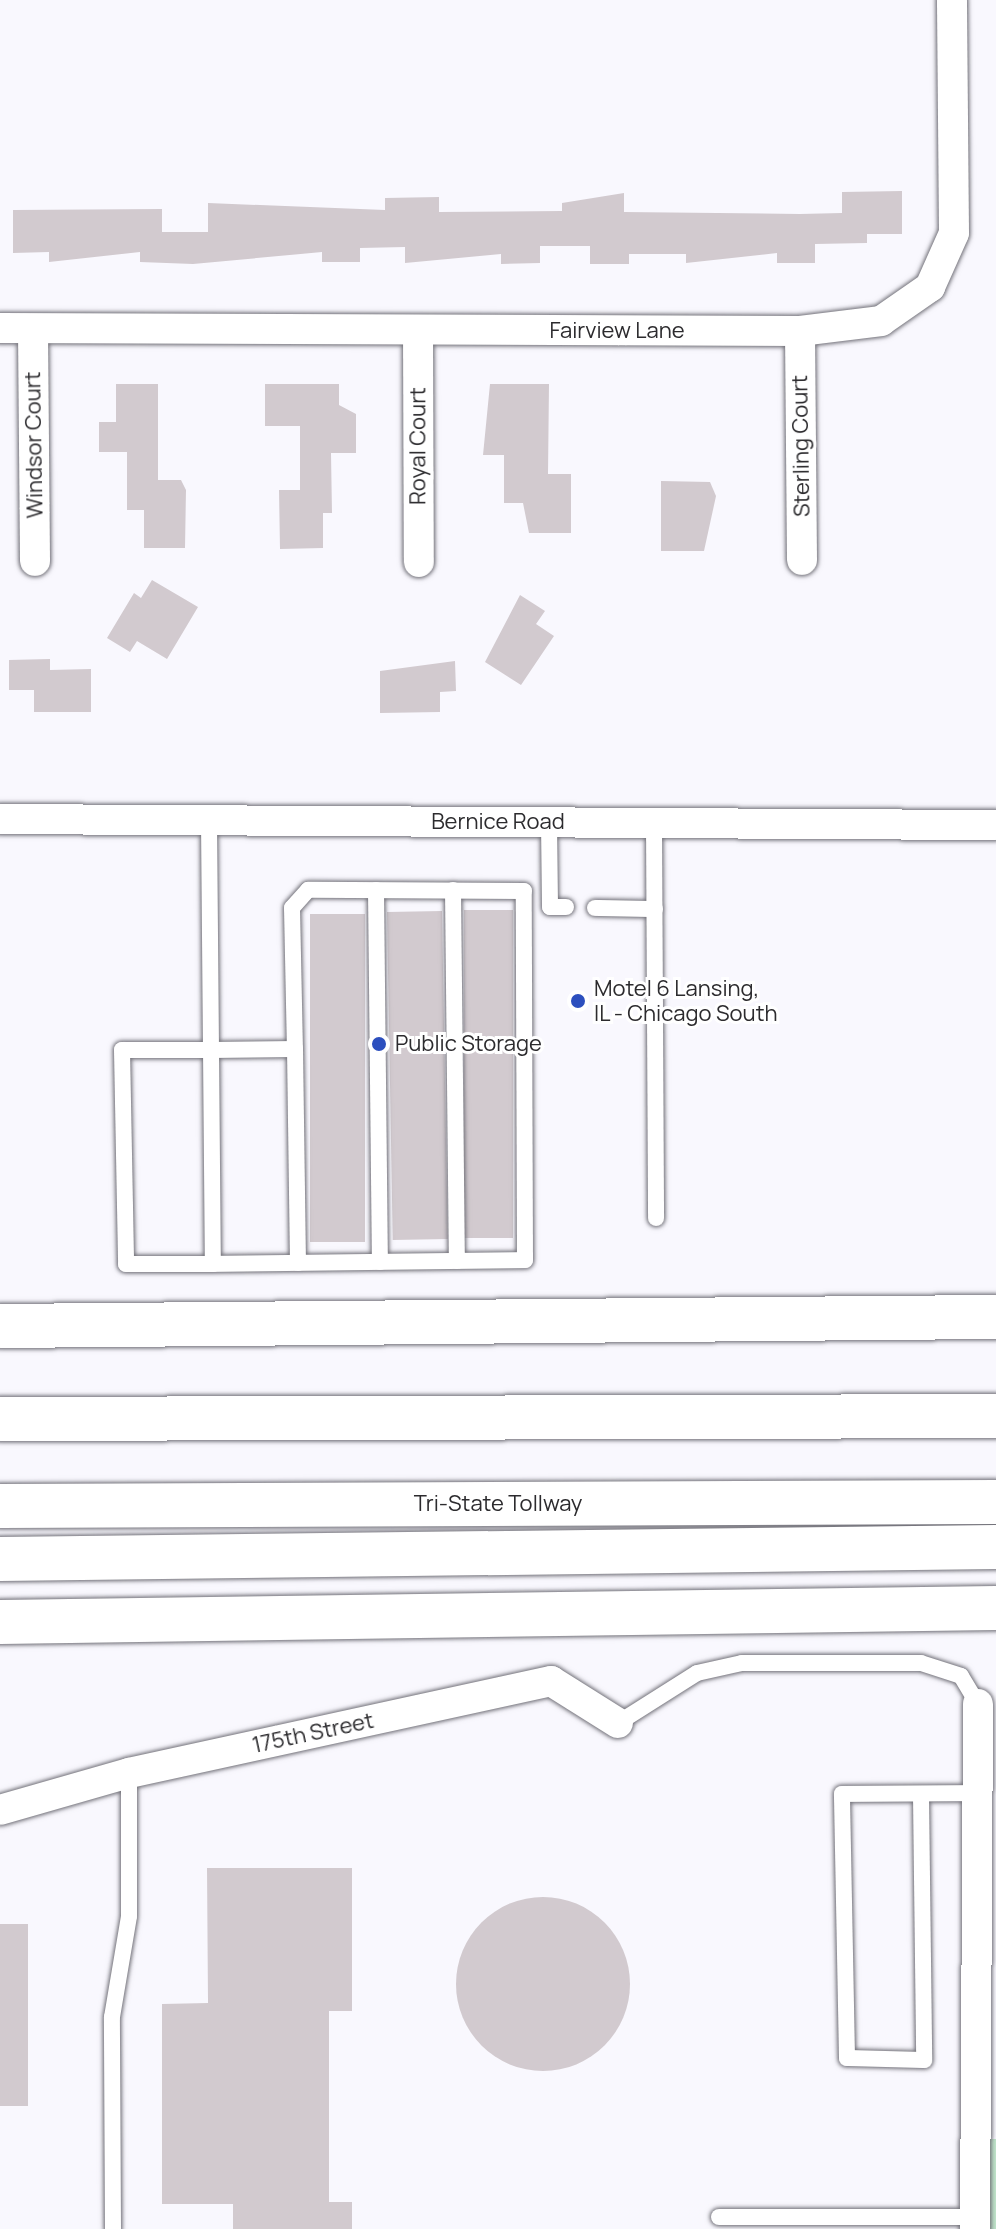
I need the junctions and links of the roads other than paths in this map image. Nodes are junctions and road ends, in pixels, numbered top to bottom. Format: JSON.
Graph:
{"nodes":[{"id":1,"x":952,"y":0,"type":"edge"},
{"id":2,"x":0,"y":328,"type":"edge"},
{"id":3,"x":33,"y":330,"type":"junction"},
{"id":4,"x":418,"y":330,"type":"junction"},
{"id":5,"x":800,"y":331,"type":"junction"},
{"id":6,"x":802,"y":560,"type":"dead end"},
{"id":7,"x":35,"y":561,"type":"dead end"},
{"id":8,"x":419,"y":562,"type":"dead end"},
{"id":9,"x":0,"y":819,"type":"edge"},
{"id":10,"x":209,"y":821,"type":"junction"},
{"id":11,"x":549,"y":823,"type":"junction"},
{"id":12,"x":654,"y":823,"type":"junction"},
{"id":13,"x":996,"y":825,"type":"edge"},
{"id":14,"x":376,"y":890,"type":"junction"},
{"id":15,"x":453,"y":890,"type":"junction"},
{"id":16,"x":566,"y":907,"type":"dead end"},
{"id":17,"x":595,"y":908,"type":"dead end"},
{"id":18,"x":655,"y":909,"type":"junction"},
{"id":19,"x":295,"y":1049,"type":"junction"},
{"id":20,"x":211,"y":1050,"type":"junction"},
{"id":21,"x":656,"y":1218,"type":"dead end"},
{"id":22,"x":457,"y":1261,"type":"junction"},
{"id":23,"x":380,"y":1262,"type":"junction"},
{"id":24,"x":298,"y":1263,"type":"junction"},
{"id":25,"x":213,"y":1264,"type":"junction"},
{"id":26,"x":996,"y":1317,"type":"edge"},
{"id":27,"x":516,"y":1325,"type":"junction"},
{"id":28,"x":0,"y":1326,"type":"edge"},
{"id":29,"x":996,"y":1346,"type":"edge"},
{"id":30,"x":996,"y":1416,"type":"edge"},
{"id":31,"x":0,"y":1419,"type":"edge"},
{"id":32,"x":996,"y":1502,"type":"edge"},
{"id":33,"x":0,"y":1506,"type":"edge"},
{"id":34,"x":996,"y":1547,"type":"edge"},
{"id":35,"x":0,"y":1559,"type":"edge"},
{"id":36,"x":996,"y":1608,"type":"edge"},
{"id":37,"x":137,"y":1619,"type":"junction"},
{"id":38,"x":0,"y":1622,"type":"edge"},
{"id":39,"x":0,"y":1633,"type":"edge"},
{"id":40,"x":978,"y":1704,"type":"joint"},
{"id":41,"x":618,"y":1723,"type":"joint"},
{"id":42,"x":129,"y":1773,"type":"junction"},
{"id":43,"x":978,"y":1793,"type":"junction"},
{"id":44,"x":921,"y":1796,"type":"junction"},
{"id":45,"x":0,"y":1810,"type":"edge"},
{"id":46,"x":719,"y":2217,"type":"dead end"},
{"id":47,"x":975,"y":2223,"type":"edge"},
{"id":48,"x":113,"y":2229,"type":"edge"}],
"edges":[{"from":1,"to":5,"type":"street","name":"Fairview Lane"},
{"from":2,"to":3,"type":"street","name":"Fairview Lane"},
{"from":3,"to":4,"type":"street","name":"Fairview Lane"},
{"from":3,"to":7,"type":"street","name":"Windsor Court"},
{"from":4,"to":5,"type":"street","name":"Fairview Lane"},
{"from":4,"to":8,"type":"street","name":"Royal Court"},
{"from":5,"to":6,"type":"street","name":"Sterling Court"},
{"from":9,"to":10,"type":"street","name":"Bernice Road"},
{"from":10,"to":11,"type":"street","name":"Bernice Road"},
{"from":10,"to":20,"type":"lane"},
{"from":11,"to":12,"type":"street","name":"Bernice Road"},
{"from":11,"to":16,"type":"lane"},
{"from":12,"to":13,"type":"street","name":"Bernice Road"},
{"from":12,"to":18,"type":"lane"},
{"from":14,"to":15,"type":"lane"},
{"from":14,"to":19,"type":"lane"},
{"from":14,"to":23,"type":"lane"},
{"from":15,"to":22,"type":"lane"},
{"from":15,"to":22,"type":"lane"},
{"from":17,"to":18,"type":"lane"},
{"from":18,"to":21,"type":"lane"},
{"from":19,"to":20,"type":"lane"},
{"from":19,"to":24,"type":"lane"},
{"from":20,"to":25,"type":"lane"},
{"from":20,"to":25,"type":"lane"},
{"from":22,"to":23,"type":"lane"},
{"from":23,"to":24,"type":"lane"},
{"from":24,"to":25,"type":"lane"},
{"from":26,"to":27,"type":"highway"},
{"from":27,"to":28,"type":"highway"},
{"from":27,"to":29,"type":"highway"},
{"from":30,"to":31,"type":"highway"},
{"from":32,"to":33,"type":"highway","name":"Tri-State Tollway"},
{"from":34,"to":35,"type":"highway"},
{"from":36,"to":37,"type":"highway"},
{"from":37,"to":38,"type":"highway"},
{"from":37,"to":39,"type":"highway"},
{"from":40,"to":41,"type":"lane"},
{"from":40,"to":43,"type":"street"},
{"from":41,"to":42,"type":"street","name":"175th Street"},
{"from":42,"to":45,"type":"street","name":"175th Street"},
{"from":42,"to":48,"type":"lane"},
{"from":43,"to":44,"type":"lane"},
{"from":43,"to":47,"type":"street"},
{"from":44,"to":44,"type":"lane"},
{"from":46,"to":47,"type":"lane"}]}
